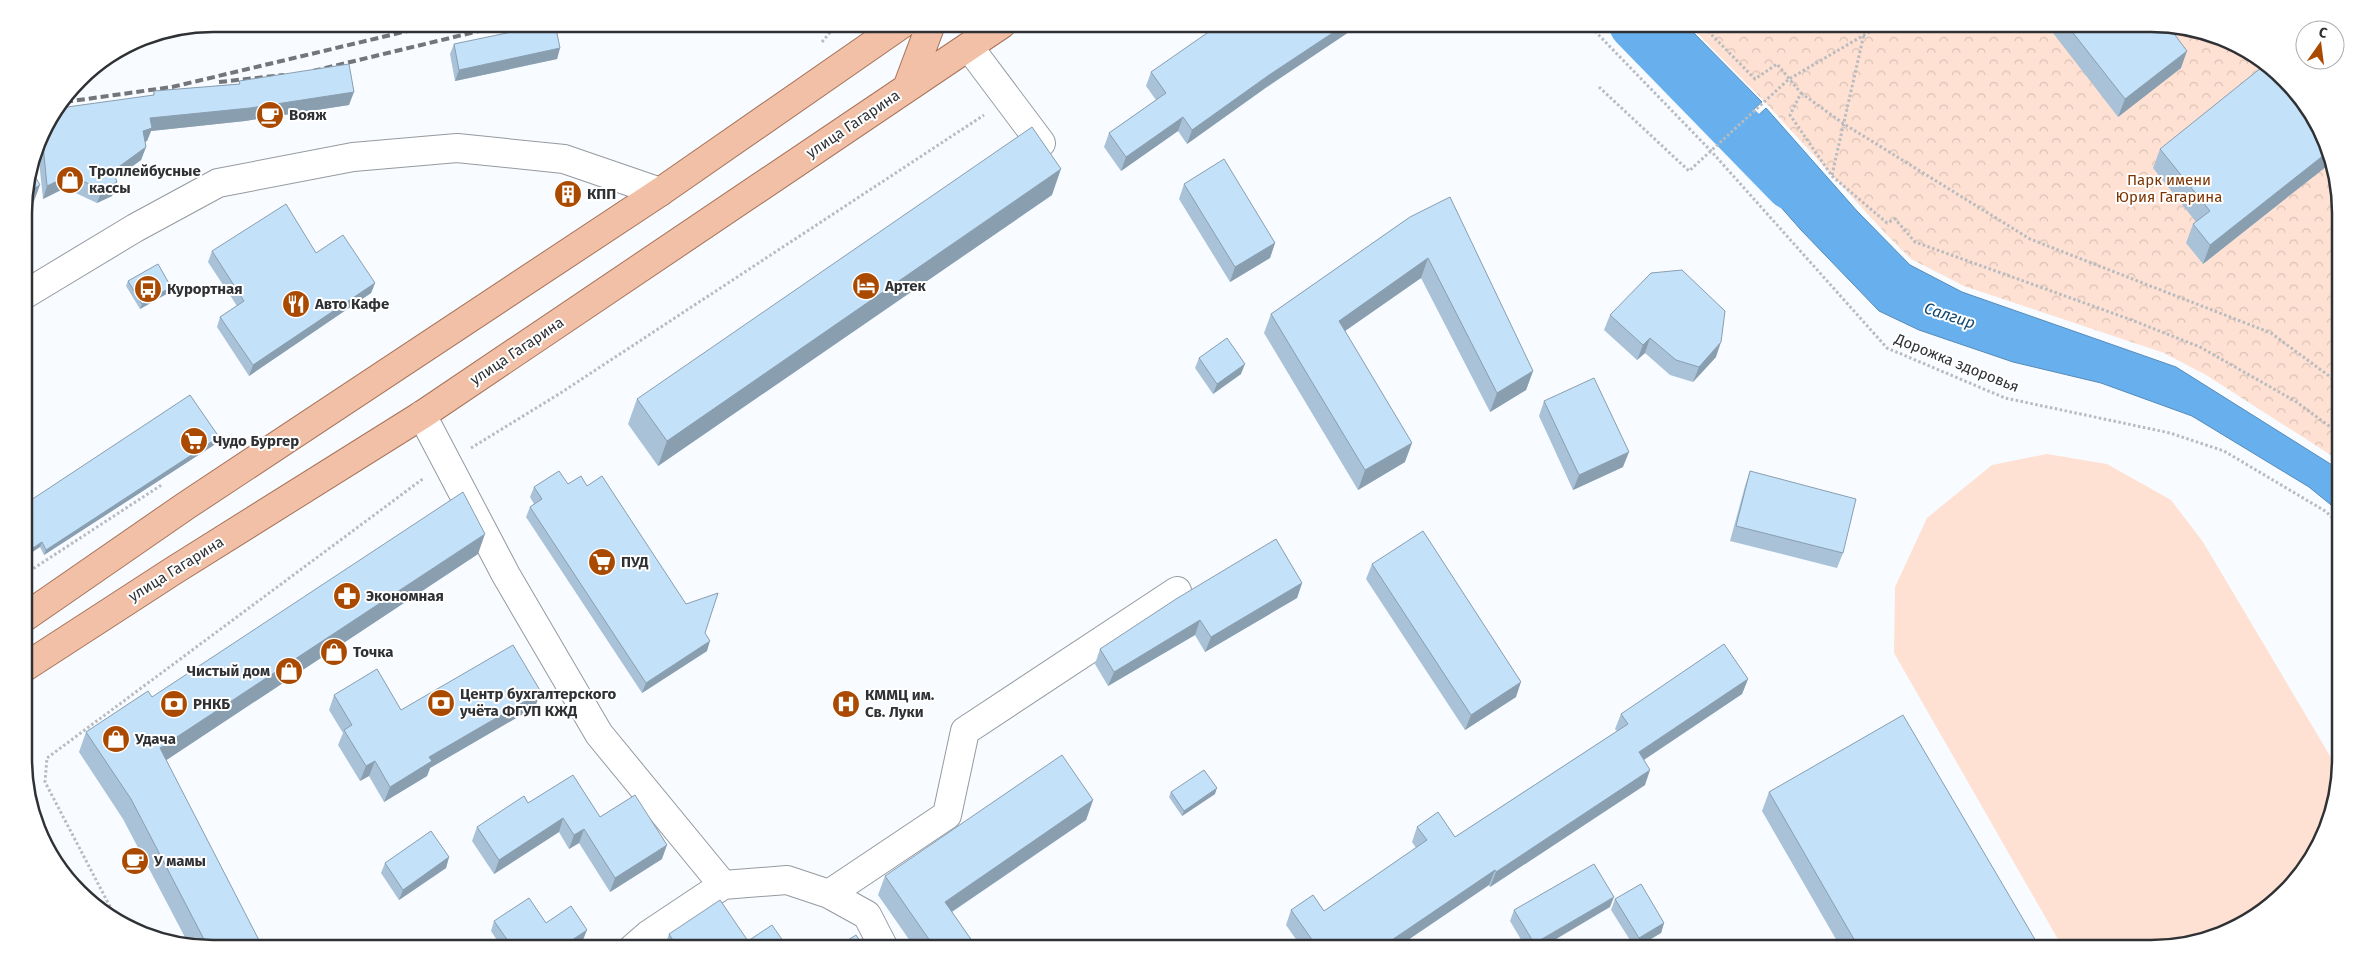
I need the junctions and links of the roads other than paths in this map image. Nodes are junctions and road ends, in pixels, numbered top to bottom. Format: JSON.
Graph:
{"nodes":[{"id":1,"x":890,"y":32,"type":"edge"},
{"id":2,"x":928,"y":32,"type":"edge"},
{"id":3,"x":991,"y":32,"type":"edge"},
{"id":4,"x":969,"y":47,"type":"junction"},
{"id":5,"x":907,"y":88,"type":"junction"},
{"id":6,"x":1041,"y":143,"type":"edge"},
{"id":7,"x":660,"y":192,"type":"junction"},
{"id":8,"x":32,"y":290,"type":"edge"},
{"id":9,"x":422,"y":415,"type":"junction"},
{"id":10,"x":1177,"y":591,"type":"dead end"},
{"id":11,"x":32,"y":612,"type":"edge"},
{"id":12,"x":32,"y":662,"type":"edge"},
{"id":13,"x":723,"y":885,"type":"junction"},
{"id":14,"x":829,"y":894,"type":"junction"},
{"id":15,"x":642,"y":940,"type":"edge"},
{"id":16,"x":880,"y":940,"type":"edge"}],
"edges":[{"from":1,"to":7,"type":"main road"},
{"from":2,"to":5,"type":"main road"},
{"from":3,"to":4,"type":"main road","name":"улица Гагарина"},
{"from":4,"to":5,"type":"main road","name":"улица Гагарина"},
{"from":4,"to":6,"type":"lane"},
{"from":5,"to":9,"type":"main road","name":"улица Гагарина"},
{"from":7,"to":8,"type":"lane"},
{"from":7,"to":11,"type":"main road"},
{"from":9,"to":12,"type":"main road","name":"улица Гагарина"},
{"from":9,"to":13,"type":"lane"},
{"from":10,"to":14,"type":"lane"},
{"from":13,"to":14,"type":"lane"},
{"from":13,"to":15,"type":"lane"},
{"from":14,"to":16,"type":"lane"}]}
